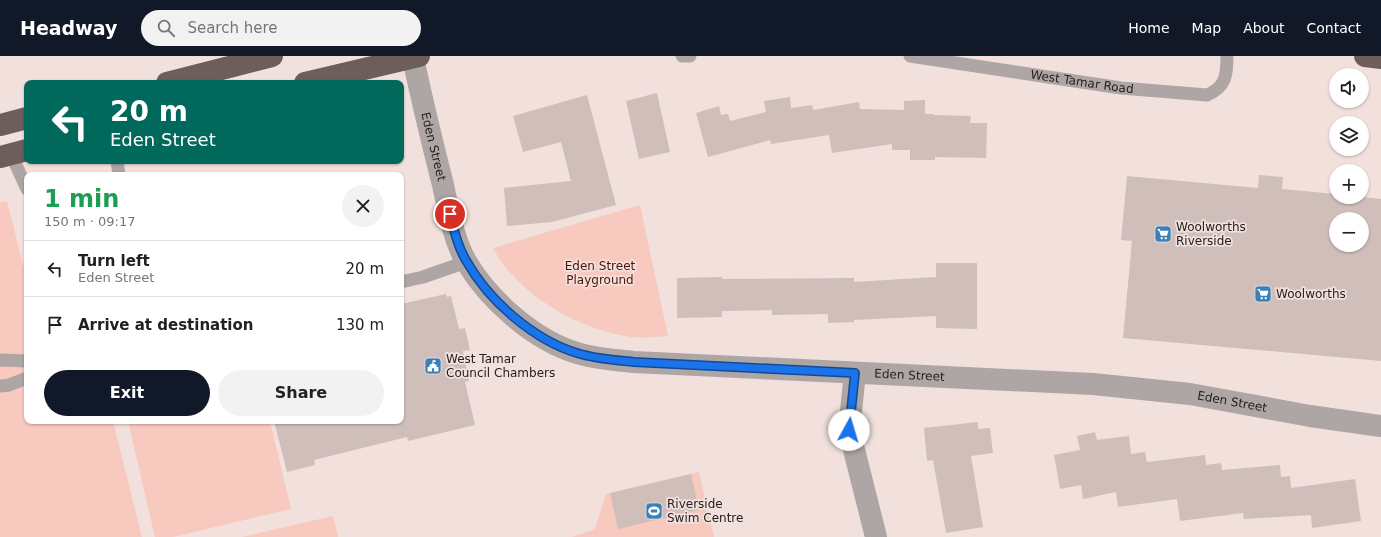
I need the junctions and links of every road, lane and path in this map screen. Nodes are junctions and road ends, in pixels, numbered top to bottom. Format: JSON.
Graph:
{"nodes":[{"id":1,"x":272,"y":56,"type":"edge"},
{"id":2,"x":682,"y":56,"type":"edge"},
{"id":3,"x":690,"y":56,"type":"edge"},
{"id":4,"x":910,"y":56,"type":"edge"},
{"id":5,"x":1227,"y":56,"type":"edge"},
{"id":6,"x":1365,"y":56,"type":"edge"},
{"id":7,"x":416,"y":57,"type":"edge"},
{"id":8,"x":1381,"y":58,"type":"edge"},
{"id":9,"x":179,"y":80,"type":"edge"},
{"id":10,"x":318,"y":80,"type":"edge"},
{"id":11,"x":24,"y":119,"type":"edge"},
{"id":12,"x":0,"y":124,"type":"edge"},
{"id":13,"x":12,"y":154,"type":"edge"},
{"id":14,"x":24,"y":182,"type":"edge"},
{"id":15,"x":466,"y":262,"type":"junction"},
{"id":16,"x":404,"y":281,"type":"edge"},
{"id":17,"x":0,"y":360,"type":"edge"},
{"id":18,"x":24,"y":361,"type":"edge"},
{"id":19,"x":855,"y":373,"type":"junction"},
{"id":20,"x":24,"y":379,"type":"edge"},
{"id":21,"x":0,"y":386,"type":"edge"},
{"id":22,"x":1381,"y":426,"type":"edge"},
{"id":23,"x":876,"y":537,"type":"edge"}],
"edges":[{"from":1,"to":9,"type":"highway"},
{"from":2,"to":3,"type":"lane"},
{"from":4,"to":5,"type":"lane","name":"West Tamar Road"},
{"from":6,"to":8,"type":"highway"},
{"from":7,"to":10,"type":"highway"},
{"from":7,"to":15,"type":"street","name":"Eden Street"},
{"from":11,"to":12,"type":"highway"},
{"from":13,"to":14,"type":"lane"},
{"from":15,"to":16,"type":"lane"},
{"from":15,"to":19,"type":"street","name":"Eden Street"},
{"from":17,"to":18,"type":"lane"},
{"from":19,"to":22,"type":"street","name":"Eden Street"},
{"from":19,"to":23,"type":"street"},
{"from":20,"to":21,"type":"lane"}]}
